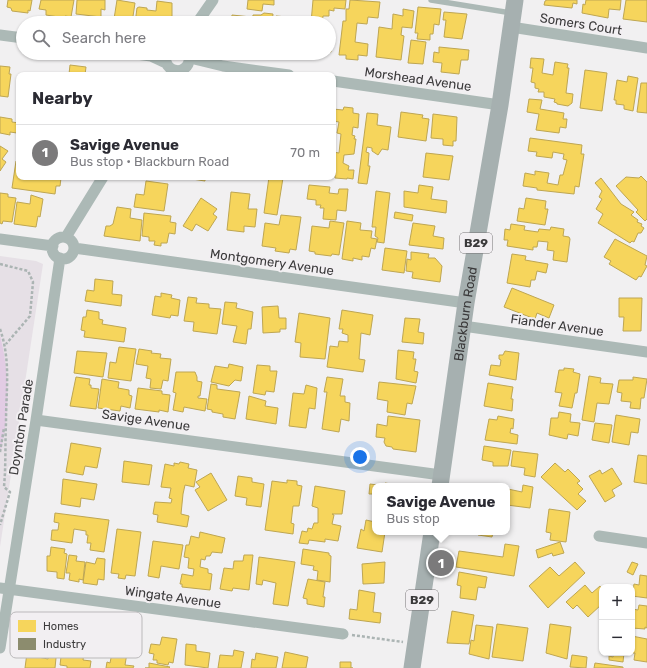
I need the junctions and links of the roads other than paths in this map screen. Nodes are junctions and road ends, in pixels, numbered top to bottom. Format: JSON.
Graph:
{"nodes":[{"id":1,"x":213,"y":0,"type":"edge"},
{"id":2,"x":431,"y":0,"type":"edge"},
{"id":3,"x":513,"y":14,"type":"edge"},
{"id":4,"x":202,"y":16,"type":"edge"},
{"id":5,"x":0,"y":35,"type":"edge"},
{"id":6,"x":16,"y":37,"type":"edge"},
{"id":7,"x":647,"y":48,"type":"edge"},
{"id":8,"x":159,"y":60,"type":"edge"},
{"id":9,"x":186,"y":60,"type":"edge"},
{"id":10,"x":200,"y":60,"type":"edge"},
{"id":11,"x":168,"y":65,"type":"edge"},
{"id":12,"x":267,"y":72,"type":"edge"},
{"id":13,"x":336,"y":81,"type":"edge"},
{"id":14,"x":500,"y":105,"type":"junction"},
{"id":15,"x":101,"y":180,"type":"edge"},
{"id":16,"x":66,"y":237,"type":"junction"},
{"id":17,"x":0,"y":239,"type":"edge"},
{"id":18,"x":53,"y":246,"type":"junction"},
{"id":19,"x":74,"y":248,"type":"junction"},
{"id":20,"x":60,"y":258,"type":"junction"},
{"id":21,"x":466,"y":303,"type":"junction"},
{"id":22,"x":463,"y":326,"type":"junction"},
{"id":23,"x":647,"y":352,"type":"edge"},
{"id":24,"x":36,"y":420,"type":"junction"},
{"id":25,"x":440,"y":480,"type":"edge"},
{"id":26,"x":432,"y":535,"type":"edge"},
{"id":27,"x":599,"y":536,"type":"dead end"},
{"id":28,"x":647,"y":543,"type":"edge"},
{"id":29,"x":4,"y":589,"type":"edge"},
{"id":30,"x":343,"y":634,"type":"road end"},
{"id":31,"x":0,"y":648,"type":"edge"},
{"id":32,"x":412,"y":668,"type":"edge"}],
"edges":[{"from":1,"to":4,"type":"street"},
{"from":2,"to":3,"type":"lane"},
{"from":3,"to":7,"type":"street","name":"Somers Court"},
{"from":3,"to":14,"type":"main road","name":"Blackburn Road","number":"B29"},
{"from":5,"to":6,"type":"street"},
{"from":8,"to":11,"type":"street"},
{"from":9,"to":11,"type":"street"},
{"from":10,"to":12,"type":"street"},
{"from":13,"to":14,"type":"street","name":"Morshead Avenue"},
{"from":14,"to":21,"type":"main road","name":"Blackburn Road","number":"B29"},
{"from":15,"to":16,"type":"street"},
{"from":16,"to":18,"type":"street"},
{"from":16,"to":19,"type":"street"},
{"from":17,"to":18,"type":"street"},
{"from":18,"to":20,"type":"street"},
{"from":19,"to":20,"type":"street"},
{"from":19,"to":21,"type":"street","name":"Montgomery Avenue"},
{"from":20,"to":24,"type":"street","name":"Doynton Parade"},
{"from":21,"to":22,"type":"main road","name":"Blackburn Road","number":"B29"},
{"from":22,"to":23,"type":"street","name":"Fiander Avenue"},
{"from":22,"to":25,"type":"main road","name":"Blackburn Road","number":"B29"},
{"from":24,"to":25,"type":"street","name":"Savige Avenue"},
{"from":24,"to":29,"type":"street","name":"Doynton Parade"},
{"from":26,"to":32,"type":"main road","number":"B29"},
{"from":27,"to":28,"type":"street"},
{"from":29,"to":30,"type":"street","name":"Wingate Avenue"},
{"from":29,"to":31,"type":"street","name":"Doynton Parade"}]}
